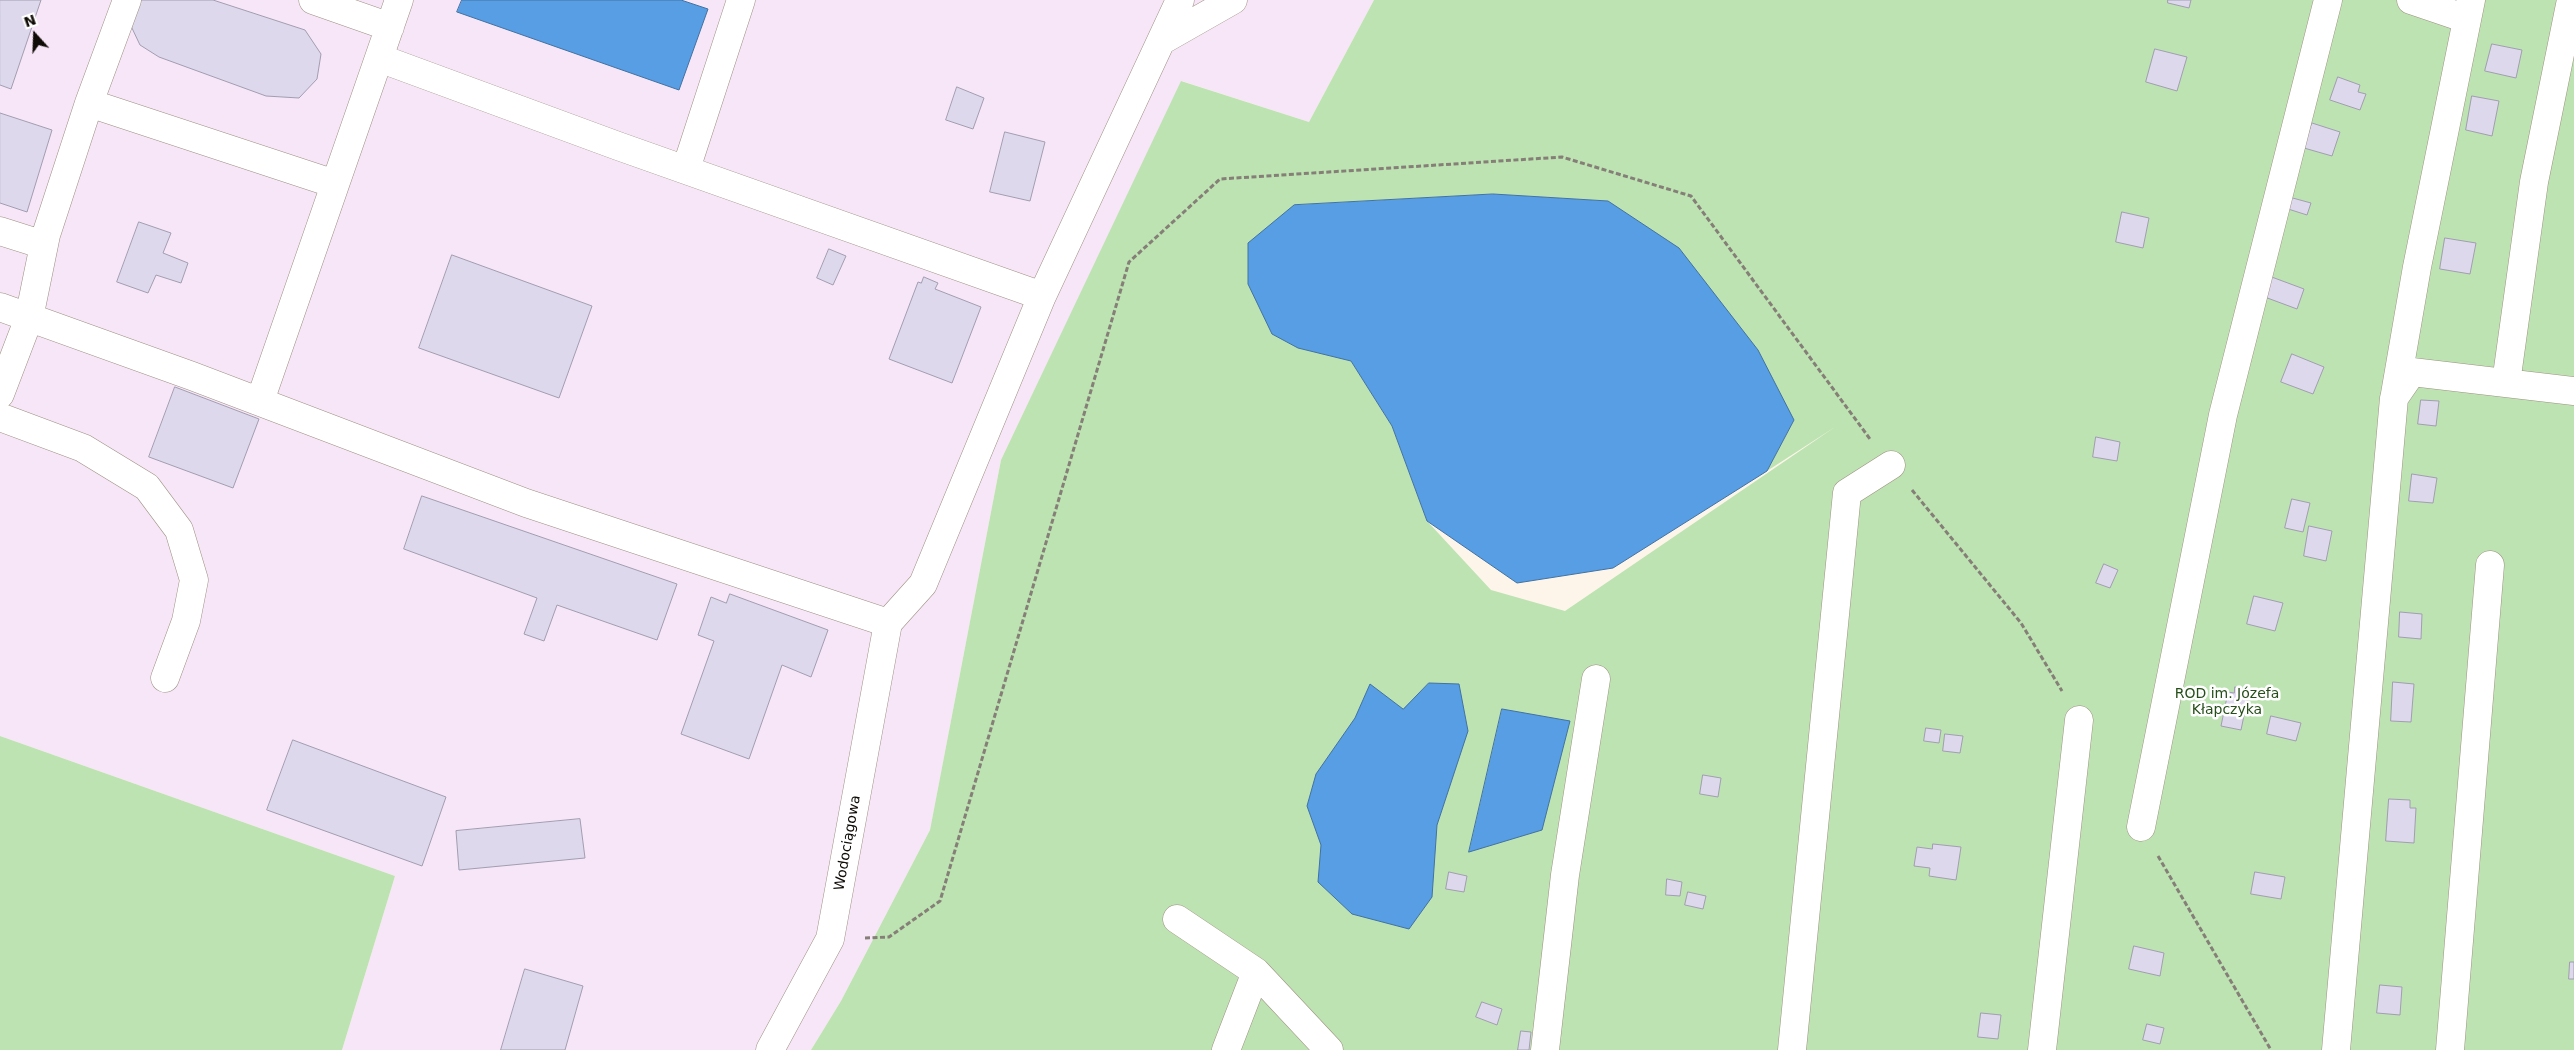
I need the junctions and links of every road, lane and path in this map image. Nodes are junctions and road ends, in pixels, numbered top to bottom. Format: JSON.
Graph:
{"nodes":[{"id":1,"x":127,"y":0,"type":"edge"},
{"id":2,"x":313,"y":0,"type":"edge"},
{"id":3,"x":399,"y":0,"type":"edge"},
{"id":4,"x":742,"y":0,"type":"edge"},
{"id":5,"x":1180,"y":0,"type":"edge"},
{"id":6,"x":1233,"y":0,"type":"edge"},
{"id":7,"x":2328,"y":0,"type":"edge"},
{"id":8,"x":2411,"y":0,"type":"edge"},
{"id":9,"x":2571,"y":0,"type":"edge"},
{"id":10,"x":2469,"y":10,"type":"edge"},
{"id":11,"x":390,"y":27,"type":"junction"},
{"id":12,"x":1161,"y":41,"type":"junction"},
{"id":13,"x":379,"y":58,"type":"junction"},
{"id":14,"x":89,"y":103,"type":"junction"},
{"id":15,"x":686,"y":169,"type":"junction"},
{"id":16,"x":335,"y":184,"type":"junction"},
{"id":17,"x":0,"y":231,"type":"edge"},
{"id":18,"x":44,"y":245,"type":"junction"},
{"id":19,"x":1042,"y":296,"type":"junction"},
{"id":20,"x":0,"y":308,"type":"edge"},
{"id":21,"x":29,"y":318,"type":"junction"},
{"id":22,"x":2506,"y":383,"type":"junction"},
{"id":23,"x":2574,"y":391,"type":"edge"},
{"id":24,"x":0,"y":394,"type":"edge"},
{"id":25,"x":2394,"y":398,"type":"junction"},
{"id":26,"x":260,"y":401,"type":"junction"},
{"id":27,"x":0,"y":417,"type":"edge"},
{"id":28,"x":1892,"y":465,"type":"junction"},
{"id":29,"x":2490,"y":565,"type":"dead end"},
{"id":30,"x":888,"y":623,"type":"junction"},
{"id":31,"x":165,"y":678,"type":"dead end"},
{"id":32,"x":1596,"y":679,"type":"dead end"},
{"id":33,"x":2079,"y":720,"type":"joint"},
{"id":34,"x":2141,"y":827,"type":"joint"},
{"id":35,"x":1177,"y":919,"type":"dead end"},
{"id":36,"x":830,"y":939,"type":"junction"},
{"id":37,"x":1256,"y":972,"type":"junction"},
{"id":38,"x":770,"y":1050,"type":"edge"},
{"id":39,"x":1226,"y":1050,"type":"edge"},
{"id":40,"x":1329,"y":1050,"type":"edge"},
{"id":41,"x":1545,"y":1050,"type":"edge"},
{"id":42,"x":1792,"y":1050,"type":"edge"},
{"id":43,"x":2042,"y":1050,"type":"edge"},
{"id":44,"x":2271,"y":1050,"type":"edge"},
{"id":45,"x":2336,"y":1050,"type":"edge"},
{"id":46,"x":2450,"y":1050,"type":"edge"}],
"edges":[{"from":1,"to":14,"type":"street"},
{"from":2,"to":11,"type":"street"},
{"from":3,"to":11,"type":"street"},
{"from":4,"to":15,"type":"street"},
{"from":5,"to":12,"type":"street"},
{"from":6,"to":12,"type":"street"},
{"from":7,"to":34,"type":"street"},
{"from":8,"to":10,"type":"street"},
{"from":9,"to":22,"type":"street"},
{"from":10,"to":25,"type":"street"},
{"from":11,"to":13,"type":"street"},
{"from":12,"to":19,"type":"street"},
{"from":13,"to":15,"type":"street"},
{"from":13,"to":16,"type":"street"},
{"from":14,"to":16,"type":"street"},
{"from":14,"to":18,"type":"street"},
{"from":15,"to":19,"type":"street"},
{"from":16,"to":26,"type":"street"},
{"from":17,"to":18,"type":"street"},
{"from":18,"to":21,"type":"street"},
{"from":19,"to":30,"type":"street"},
{"from":20,"to":21,"type":"street"},
{"from":21,"to":24,"type":"street"},
{"from":21,"to":26,"type":"street"},
{"from":22,"to":23,"type":"street"},
{"from":22,"to":25,"type":"street"},
{"from":25,"to":45,"type":"street"},
{"from":26,"to":30,"type":"street"},
{"from":27,"to":31,"type":"street"},
{"from":28,"to":33,"type":"path"},
{"from":28,"to":36,"type":"path"},
{"from":28,"to":42,"type":"street"},
{"from":29,"to":46,"type":"street"},
{"from":30,"to":36,"type":"street","name":"Wodociągowa"},
{"from":32,"to":41,"type":"street"},
{"from":33,"to":43,"type":"street"},
{"from":34,"to":44,"type":"path"},
{"from":35,"to":37,"type":"street"},
{"from":36,"to":38,"type":"street","name":"Wodociągowa"},
{"from":37,"to":39,"type":"street"},
{"from":37,"to":40,"type":"street"}]}
